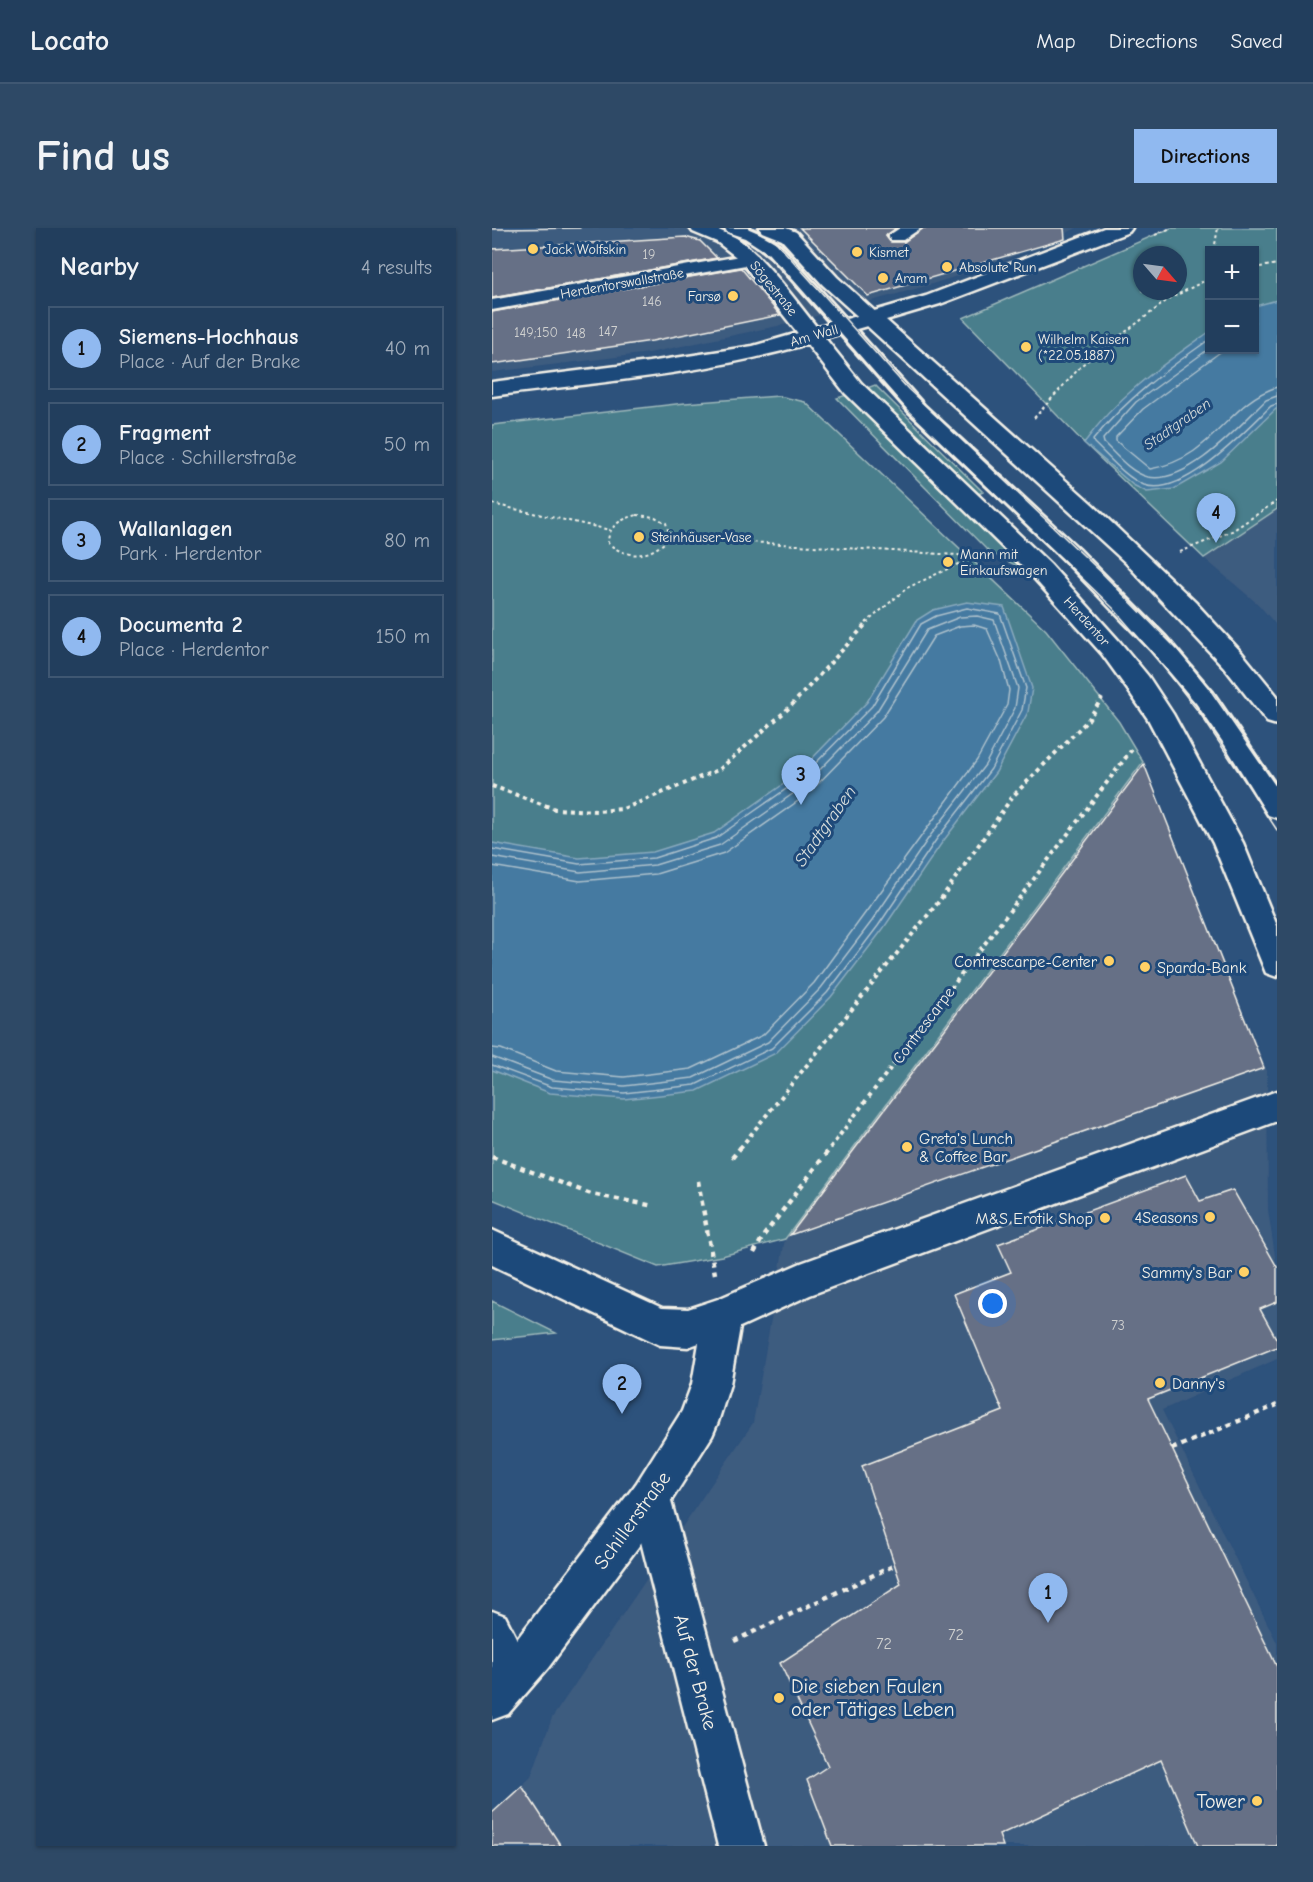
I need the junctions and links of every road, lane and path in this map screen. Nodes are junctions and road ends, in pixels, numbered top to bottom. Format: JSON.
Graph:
{"nodes":[{"id":1,"x":700,"y":228,"type":"edge"},
{"id":2,"x":733,"y":228,"type":"edge"},
{"id":3,"x":769,"y":228,"type":"edge"},
{"id":4,"x":913,"y":228,"type":"edge"},
{"id":5,"x":1122,"y":228,"type":"edge"},
{"id":6,"x":1218,"y":228,"type":"edge"},
{"id":7,"x":790,"y":231,"type":"edge"},
{"id":8,"x":897,"y":236,"type":"dead end"},
{"id":9,"x":1215,"y":246,"type":"edge"},
{"id":10,"x":751,"y":259,"type":"junction"},
{"id":11,"x":1277,"y":264,"type":"edge"},
{"id":12,"x":1259,"y":267,"type":"edge"},
{"id":13,"x":1205,"y":280,"type":"edge"},
{"id":14,"x":492,"y":305,"type":"edge"},
{"id":15,"x":872,"y":319,"type":"junction"},
{"id":16,"x":842,"y":327,"type":"junction"},
{"id":17,"x":812,"y":336,"type":"junction"},
{"id":18,"x":492,"y":389,"type":"edge"},
{"id":19,"x":1012,"y":444,"type":"junction"},
{"id":20,"x":1277,"y":501,"type":"edge"},
{"id":21,"x":492,"y":504,"type":"edge"},
{"id":22,"x":610,"y":530,"type":"junction"},
{"id":23,"x":670,"y":537,"type":"junction"},
{"id":24,"x":1142,"y":566,"type":"junction"},
{"id":25,"x":1124,"y":665,"type":"junction"},
{"id":26,"x":1159,"y":714,"type":"junction"},
{"id":27,"x":1277,"y":715,"type":"edge"},
{"id":28,"x":492,"y":786,"type":"edge"},
{"id":29,"x":1277,"y":808,"type":"edge"},
{"id":30,"x":1277,"y":964,"type":"edge"},
{"id":31,"x":1277,"y":1106,"type":"edge"},
{"id":32,"x":492,"y":1157,"type":"edge"},
{"id":33,"x":732,"y":1158,"type":"dead end"},
{"id":34,"x":698,"y":1181,"type":"dead end"},
{"id":35,"x":654,"y":1206,"type":"dead end"},
{"id":36,"x":492,"y":1247,"type":"edge"},
{"id":37,"x":723,"y":1316,"type":"junction"},
{"id":38,"x":1277,"y":1405,"type":"edge"},
{"id":39,"x":1172,"y":1449,"type":"dead end"},
{"id":40,"x":650,"y":1498,"type":"junction"},
{"id":41,"x":895,"y":1565,"type":"dead end"},
{"id":42,"x":492,"y":1629,"type":"edge"},
{"id":43,"x":693,"y":1660,"type":"junction"},
{"id":44,"x":504,"y":1686,"type":"edge"},
{"id":45,"x":741,"y":1846,"type":"edge"}],
"edges":[{"from":1,"to":10,"type":"main road","name":"Sögestraße"},
{"from":2,"to":16,"type":"lane"},
{"from":3,"to":7,"type":"main road"},
{"from":4,"to":8,"type":"lane"},
{"from":5,"to":15,"type":"main road","name":"Am Wall"},
{"from":6,"to":9,"type":"path"},
{"from":7,"to":15,"type":"main road"},
{"from":10,"to":14,"type":"lane","name":"Herdentorswallstraße"},
{"from":10,"to":17,"type":"main road","name":"Sögestraße"},
{"from":11,"to":12,"type":"path"},
{"from":13,"to":19,"type":"path"},
{"from":15,"to":16,"type":"main road","name":"Am Wall"},
{"from":15,"to":19,"type":"main road"},
{"from":16,"to":17,"type":"main road","name":"Am Wall"},
{"from":16,"to":29,"type":"lane"},
{"from":17,"to":18,"type":"main road","name":"Am Wall"},
{"from":17,"to":25,"type":"main road","name":"Herdentor"},
{"from":19,"to":24,"type":"main road"},
{"from":20,"to":24,"type":"path"},
{"from":21,"to":22,"type":"path"},
{"from":22,"to":23,"type":"path"},
{"from":22,"to":23,"type":"path"},
{"from":23,"to":28,"type":"path"},
{"from":24,"to":27,"type":"main road"},
{"from":25,"to":26,"type":"main road","name":"Herdentor"},
{"from":25,"to":33,"type":"path"},
{"from":26,"to":30,"type":"main road","name":"Herdentor"},
{"from":26,"to":37,"type":"path","name":"Contrescarpe"},
{"from":31,"to":37,"type":"main road"},
{"from":32,"to":35,"type":"path"},
{"from":34,"to":37,"type":"path"},
{"from":36,"to":37,"type":"main road"},
{"from":37,"to":40,"type":"main road","name":"Schillerstraße"},
{"from":38,"to":39,"type":"path"},
{"from":40,"to":43,"type":"main road","name":"Auf der Brake"},
{"from":40,"to":44,"type":"main road","name":"Schillerstraße"},
{"from":41,"to":43,"type":"path"},
{"from":42,"to":44,"type":"lane"},
{"from":43,"to":45,"type":"main road","name":"Auf der Brake"}]}
